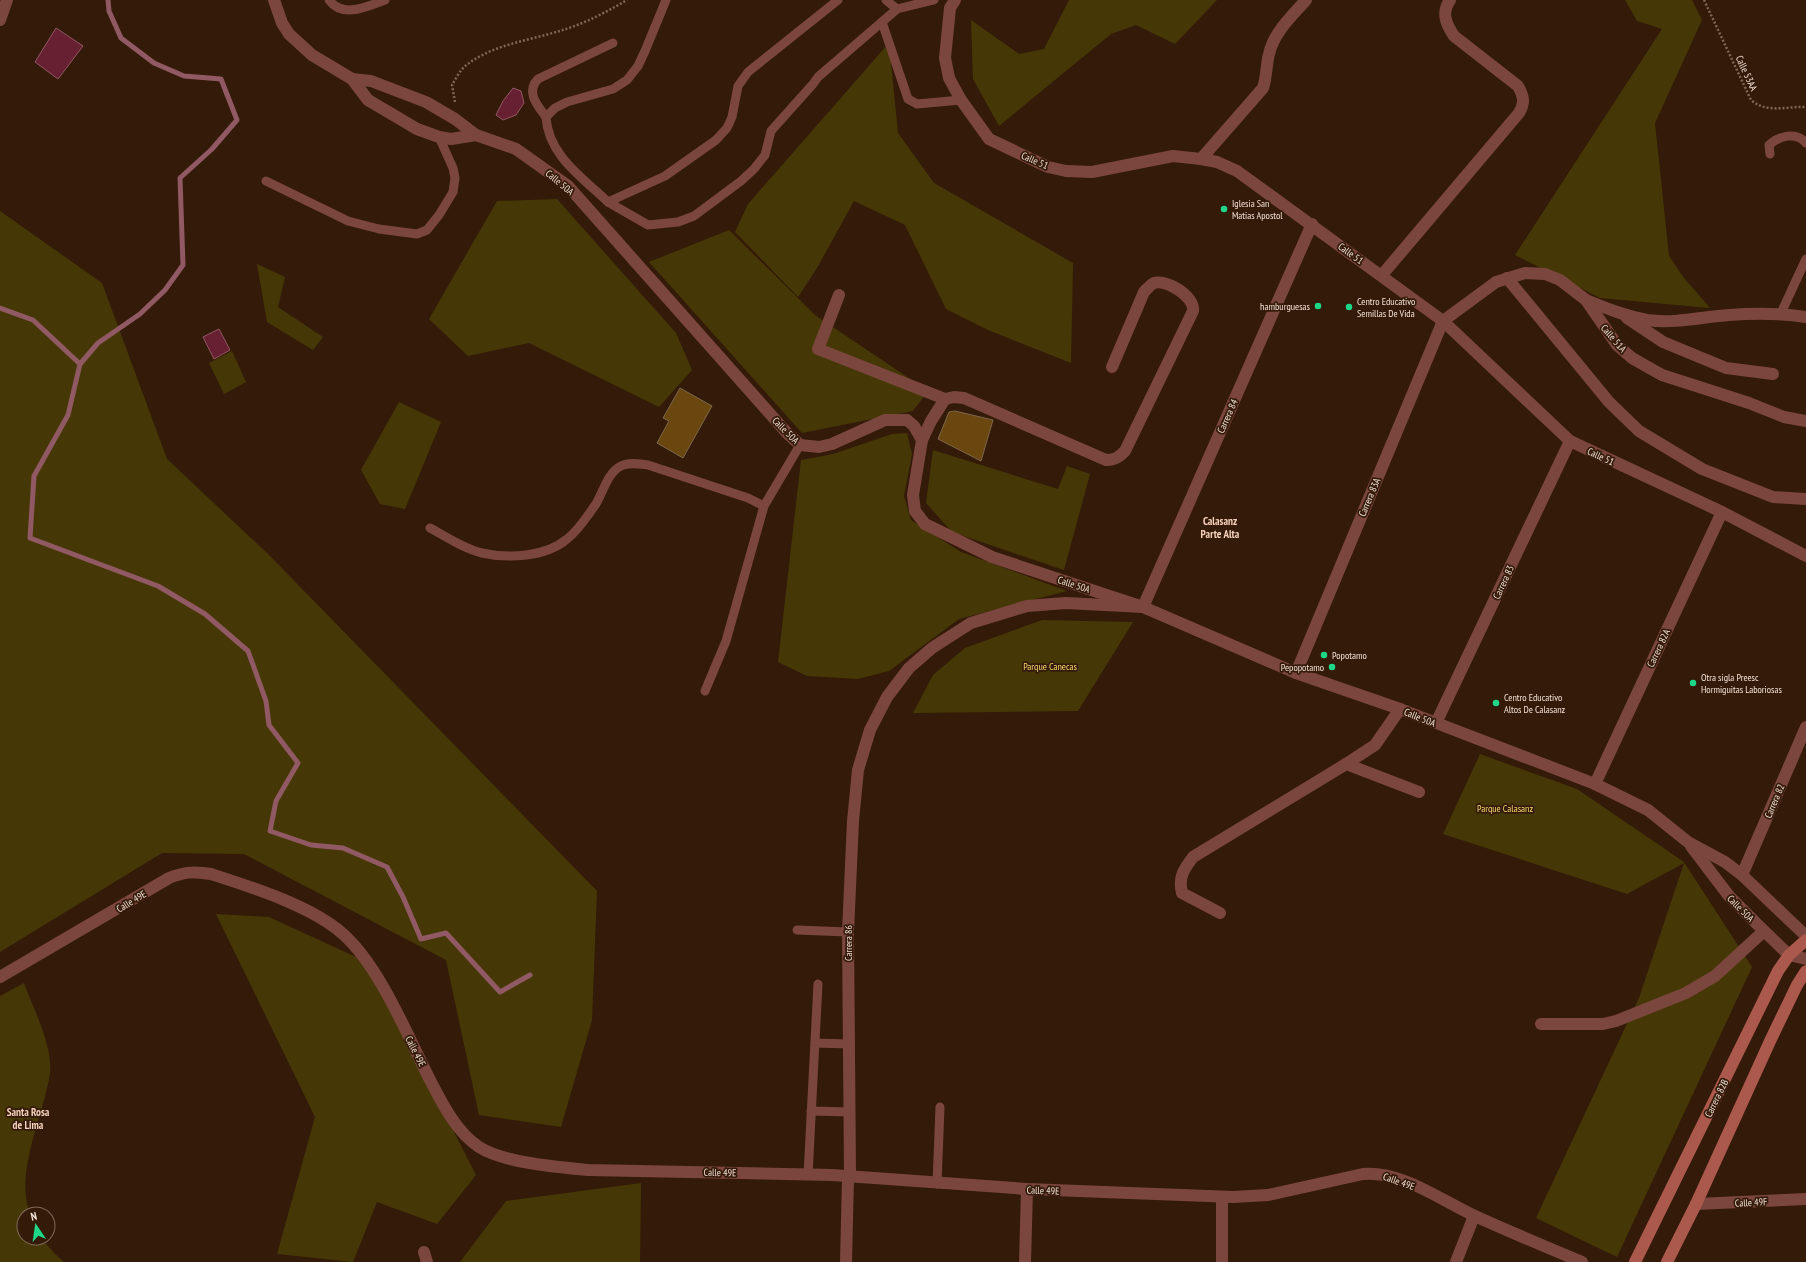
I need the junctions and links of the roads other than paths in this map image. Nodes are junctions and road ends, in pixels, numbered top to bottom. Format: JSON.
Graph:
{"nodes":[{"id":1,"x":7,"y":0,"type":"edge"},
{"id":2,"x":274,"y":0,"type":"edge"},
{"id":3,"x":329,"y":0,"type":"edge"},
{"id":4,"x":385,"y":0,"type":"edge"},
{"id":5,"x":666,"y":0,"type":"edge"},
{"id":6,"x":838,"y":0,"type":"edge"},
{"id":7,"x":886,"y":0,"type":"edge"},
{"id":8,"x":934,"y":0,"type":"edge"},
{"id":9,"x":955,"y":0,"type":"edge"},
{"id":10,"x":1306,"y":0,"type":"edge"},
{"id":11,"x":1450,"y":0,"type":"edge"},
{"id":12,"x":897,"y":9,"type":"junction"},
{"id":13,"x":0,"y":20,"type":"edge"},
{"id":14,"x":882,"y":22,"type":"junction"},
{"id":15,"x":613,"y":42,"type":"dead end"},
{"id":16,"x":352,"y":79,"type":"junction"},
{"id":17,"x":961,"y":100,"type":"junction"},
{"id":18,"x":546,"y":117,"type":"junction"},
{"id":19,"x":476,"y":135,"type":"junction"},
{"id":20,"x":439,"y":137,"type":"junction"},
{"id":21,"x":1806,"y":143,"type":"edge"},
{"id":22,"x":1770,"y":154,"type":"dead end"},
{"id":23,"x":1202,"y":159,"type":"junction"},
{"id":24,"x":266,"y":182,"type":"dead end"},
{"id":25,"x":608,"y":202,"type":"junction"},
{"id":26,"x":1312,"y":224,"type":"junction"},
{"id":27,"x":1806,"y":259,"type":"edge"},
{"id":28,"x":1382,"y":275,"type":"junction"},
{"id":29,"x":1507,"y":278,"type":"junction"},
{"id":30,"x":839,"y":295,"type":"dead end"},
{"id":31,"x":1586,"y":300,"type":"junction"},
{"id":32,"x":1781,"y":313,"type":"junction"},
{"id":33,"x":1621,"y":314,"type":"junction"},
{"id":34,"x":1806,"y":317,"type":"edge"},
{"id":35,"x":1443,"y":322,"type":"junction"},
{"id":36,"x":1112,"y":367,"type":"dead end"},
{"id":37,"x":1773,"y":374,"type":"dead end"},
{"id":38,"x":945,"y":399,"type":"junction"},
{"id":39,"x":1806,"y":421,"type":"edge"},
{"id":40,"x":922,"y":440,"type":"junction"},
{"id":41,"x":1570,"y":441,"type":"junction"},
{"id":42,"x":800,"y":445,"type":"junction"},
{"id":43,"x":1806,"y":499,"type":"edge"},
{"id":44,"x":764,"y":506,"type":"junction"},
{"id":45,"x":1722,"y":512,"type":"junction"},
{"id":46,"x":430,"y":528,"type":"dead end"},
{"id":47,"x":1806,"y":556,"type":"edge"},
{"id":48,"x":1143,"y":607,"type":"junction"},
{"id":49,"x":932,"y":648,"type":"joint"},
{"id":50,"x":1296,"y":673,"type":"junction"},
{"id":51,"x":705,"y":691,"type":"dead end"},
{"id":52,"x":1400,"y":709,"type":"junction"},
{"id":53,"x":1436,"y":724,"type":"junction"},
{"id":54,"x":1806,"y":727,"type":"edge"},
{"id":55,"x":1346,"y":764,"type":"junction"},
{"id":56,"x":1595,"y":784,"type":"junction"},
{"id":57,"x":1419,"y":792,"type":"dead end"},
{"id":58,"x":1688,"y":842,"type":"junction"},
{"id":59,"x":1742,"y":875,"type":"junction"},
{"id":60,"x":1220,"y":912,"type":"dead end"},
{"id":61,"x":797,"y":930,"type":"dead end"},
{"id":62,"x":1764,"y":931,"type":"junction"},
{"id":63,"x":848,"y":932,"type":"junction"},
{"id":64,"x":1806,"y":936,"type":"edge"},
{"id":65,"x":1806,"y":940,"type":"edge"},
{"id":66,"x":1789,"y":955,"type":"junction"},
{"id":67,"x":1806,"y":959,"type":"edge"},
{"id":68,"x":1806,"y":971,"type":"edge"},
{"id":69,"x":0,"y":977,"type":"edge"},
{"id":70,"x":818,"y":984,"type":"dead end"},
{"id":71,"x":1541,"y":1024,"type":"dead end"},
{"id":72,"x":815,"y":1043,"type":"junction"},
{"id":73,"x":849,"y":1044,"type":"junction"},
{"id":74,"x":940,"y":1107,"type":"dead end"},
{"id":75,"x":811,"y":1111,"type":"junction"},
{"id":76,"x":849,"y":1112,"type":"junction"},
{"id":77,"x":808,"y":1175,"type":"junction"},
{"id":78,"x":848,"y":1178,"type":"junction"},
{"id":79,"x":937,"y":1184,"type":"junction"},
{"id":80,"x":1027,"y":1190,"type":"junction"},
{"id":81,"x":1222,"y":1197,"type":"junction"},
{"id":82,"x":1806,"y":1199,"type":"edge"},
{"id":83,"x":1696,"y":1204,"type":"junction"},
{"id":84,"x":1474,"y":1216,"type":"junction"},
{"id":85,"x":846,"y":1262,"type":"edge"},
{"id":86,"x":1024,"y":1262,"type":"edge"},
{"id":87,"x":1222,"y":1262,"type":"edge"},
{"id":88,"x":1456,"y":1262,"type":"edge"},
{"id":89,"x":1582,"y":1262,"type":"edge"},
{"id":90,"x":1635,"y":1262,"type":"edge"},
{"id":91,"x":1667,"y":1262,"type":"edge"}],
"edges":[{"from":1,"to":13,"type":"street"},
{"from":2,"to":16,"type":"street","name":"Calle 50A"},
{"from":3,"to":4,"type":"lane"},
{"from":5,"to":18,"type":"lane"},
{"from":6,"to":25,"type":"lane"},
{"from":7,"to":12,"type":"lane"},
{"from":8,"to":12,"type":"lane"},
{"from":9,"to":17,"type":"street","name":"Calle 51"},
{"from":10,"to":23,"type":"street"},
{"from":11,"to":28,"type":"street"},
{"from":12,"to":14,"type":"lane"},
{"from":14,"to":17,"type":"lane"},
{"from":14,"to":25,"type":"lane"},
{"from":15,"to":18,"type":"lane"},
{"from":16,"to":19,"type":"street","name":"Calle 50A"},
{"from":16,"to":20,"type":"street","name":"Calle 50A"},
{"from":17,"to":23,"type":"street","name":"Calle 51"},
{"from":18,"to":25,"type":"lane"},
{"from":19,"to":20,"type":"street","name":"Calle 50A"},
{"from":19,"to":42,"type":"street","name":"Calle 50A"},
{"from":20,"to":24,"type":"lane"},
{"from":21,"to":22,"type":"lane"},
{"from":23,"to":26,"type":"street","name":"Calle 51"},
{"from":26,"to":28,"type":"street","name":"Calle 51"},
{"from":26,"to":48,"type":"street","name":"Carrera 84"},
{"from":27,"to":32,"type":"lane"},
{"from":28,"to":35,"type":"street","name":"Calle 51"},
{"from":29,"to":31,"type":"street","name":"Calle 51A"},
{"from":29,"to":35,"type":"street","name":"Calle 51A"},
{"from":29,"to":43,"type":"street"},
{"from":30,"to":38,"type":"street"},
{"from":31,"to":33,"type":"street"},
{"from":31,"to":39,"type":"street","name":"Calle 51A"},
{"from":32,"to":33,"type":"street"},
{"from":32,"to":34,"type":"street"},
{"from":33,"to":37,"type":"street"},
{"from":35,"to":41,"type":"street","name":"Calle 51"},
{"from":35,"to":50,"type":"street","name":"Carrera 83A"},
{"from":36,"to":38,"type":"street"},
{"from":38,"to":40,"type":"street"},
{"from":40,"to":42,"type":"street","name":"Calle 50A"},
{"from":40,"to":48,"type":"street","name":"Calle 50A"},
{"from":41,"to":45,"type":"street","name":"Calle 51"},
{"from":41,"to":53,"type":"street","name":"Carrera 83"},
{"from":42,"to":44,"type":"lane"},
{"from":44,"to":46,"type":"lane"},
{"from":44,"to":51,"type":"lane"},
{"from":45,"to":47,"type":"street","name":"Calle 51"},
{"from":45,"to":56,"type":"street","name":"Carrera 82A"},
{"from":48,"to":49,"type":"street","name":"Calle 50A"},
{"from":48,"to":50,"type":"street","name":"Calle 50A"},
{"from":49,"to":63,"type":"street","name":"Carrera 86"},
{"from":50,"to":52,"type":"street","name":"Calle 50A"},
{"from":52,"to":53,"type":"street","name":"Calle 50A"},
{"from":52,"to":55,"type":"street"},
{"from":53,"to":56,"type":"street","name":"Calle 50A"},
{"from":54,"to":59,"type":"street","name":"Carrera 82"},
{"from":55,"to":57,"type":"street"},
{"from":55,"to":60,"type":"street"},
{"from":56,"to":58,"type":"street","name":"Calle 50A"},
{"from":58,"to":59,"type":"street","name":"Calle 50A"},
{"from":58,"to":62,"type":"street","name":"Calle 50A"},
{"from":59,"to":64,"type":"street","name":"Calle 50A"},
{"from":61,"to":63,"type":"lane"},
{"from":62,"to":66,"type":"street","name":"Calle 50A"},
{"from":62,"to":71,"type":"street"},
{"from":63,"to":73,"type":"street","name":"Carrera 86"},
{"from":65,"to":66,"type":"street","name":"Carrera 82B"},
{"from":66,"to":67,"type":"street"},
{"from":66,"to":90,"type":"street","name":"Carrera 82B"},
{"from":68,"to":83,"type":"street"},
{"from":69,"to":77,"type":"street","name":"Calle 49E"},
{"from":70,"to":72,"type":"lane"},
{"from":72,"to":73,"type":"lane"},
{"from":72,"to":75,"type":"lane"},
{"from":73,"to":76,"type":"street","name":"Carrera 86"},
{"from":74,"to":79,"type":"lane"},
{"from":75,"to":76,"type":"lane"},
{"from":75,"to":77,"type":"lane"},
{"from":76,"to":78,"type":"street","name":"Carrera 86"},
{"from":77,"to":78,"type":"street","name":"Calle 49E"},
{"from":78,"to":79,"type":"street","name":"Calle 49E"},
{"from":78,"to":85,"type":"street","name":"Carrera 86"},
{"from":79,"to":80,"type":"street","name":"Calle 49E"},
{"from":80,"to":81,"type":"street","name":"Calle 49E"},
{"from":80,"to":86,"type":"street"},
{"from":81,"to":84,"type":"street","name":"Calle 49E"},
{"from":81,"to":87,"type":"street"},
{"from":82,"to":83,"type":"street","name":"Calle 49F"},
{"from":83,"to":91,"type":"street"},
{"from":84,"to":88,"type":"street"},
{"from":84,"to":89,"type":"street","name":"Calle 49E"}]}
